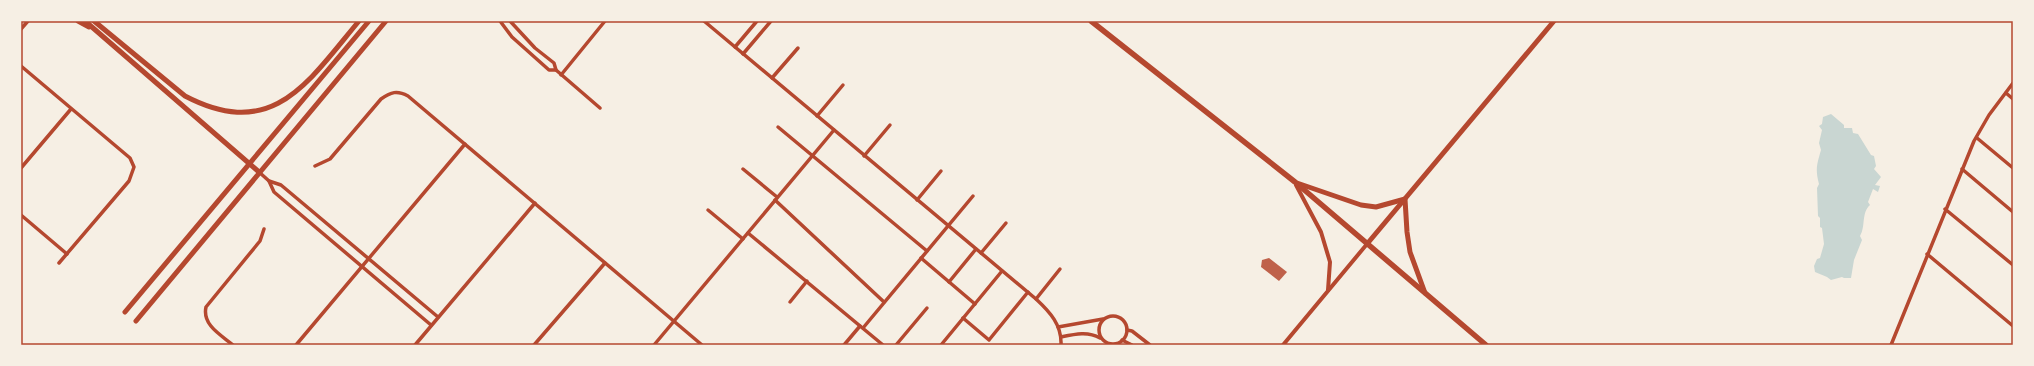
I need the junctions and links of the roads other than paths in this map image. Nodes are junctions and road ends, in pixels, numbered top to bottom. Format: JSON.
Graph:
{"nodes":[{"id":1,"x":28,"y":21,"type":"edge"},
{"id":2,"x":78,"y":21,"type":"edge"},
{"id":3,"x":85,"y":21,"type":"edge"},
{"id":4,"x":94,"y":21,"type":"edge"},
{"id":5,"x":359,"y":21,"type":"edge"},
{"id":6,"x":369,"y":21,"type":"edge"},
{"id":7,"x":386,"y":21,"type":"edge"},
{"id":8,"x":500,"y":21,"type":"edge"},
{"id":9,"x":510,"y":21,"type":"edge"},
{"id":10,"x":605,"y":21,"type":"edge"},
{"id":11,"x":704,"y":21,"type":"edge"},
{"id":12,"x":757,"y":21,"type":"edge"},
{"id":13,"x":771,"y":21,"type":"edge"},
{"id":14,"x":1091,"y":21,"type":"edge"},
{"id":15,"x":1554,"y":21,"type":"edge"},
{"id":16,"x":21,"y":29,"type":"edge"},
{"id":17,"x":95,"y":31,"type":"junction"},
{"id":18,"x":735,"y":48,"type":"junction"},
{"id":19,"x":798,"y":48,"type":"dead end"},
{"id":20,"x":744,"y":54,"type":"junction"},
{"id":21,"x":21,"y":66,"type":"edge"},
{"id":22,"x":556,"y":70,"type":"junction"},
{"id":23,"x":561,"y":75,"type":"junction"},
{"id":24,"x":772,"y":78,"type":"junction"},
{"id":25,"x":2013,"y":83,"type":"edge"},
{"id":26,"x":843,"y":85,"type":"dead end"},
{"id":27,"x":2006,"y":93,"type":"junction"},
{"id":28,"x":2013,"y":99,"type":"edge"},
{"id":29,"x":71,"y":108,"type":"junction"},
{"id":30,"x":600,"y":108,"type":"dead end"},
{"id":31,"x":817,"y":116,"type":"junction"},
{"id":32,"x":890,"y":125,"type":"dead end"},
{"id":33,"x":778,"y":127,"type":"dead end"},
{"id":34,"x":834,"y":130,"type":"junction"},
{"id":35,"x":1977,"y":138,"type":"junction"},
{"id":36,"x":465,"y":144,"type":"junction"},
{"id":37,"x":812,"y":156,"type":"junction"},
{"id":38,"x":864,"y":156,"type":"junction"},
{"id":39,"x":250,"y":164,"type":"junction"},
{"id":40,"x":315,"y":166,"type":"dead end"},
{"id":41,"x":21,"y":168,"type":"edge"},
{"id":42,"x":2013,"y":168,"type":"edge"},
{"id":43,"x":743,"y":169,"type":"dead end"},
{"id":44,"x":1962,"y":169,"type":"junction"},
{"id":45,"x":941,"y":171,"type":"dead end"},
{"id":46,"x":259,"y":172,"type":"junction"},
{"id":47,"x":269,"y":181,"type":"junction"},
{"id":48,"x":1295,"y":182,"type":"junction"},
{"id":49,"x":973,"y":196,"type":"dead end"},
{"id":50,"x":1405,"y":198,"type":"junction"},
{"id":51,"x":776,"y":199,"type":"junction"},
{"id":52,"x":917,"y":200,"type":"junction"},
{"id":53,"x":535,"y":203,"type":"junction"},
{"id":54,"x":1945,"y":209,"type":"junction"},
{"id":55,"x":708,"y":210,"type":"dead end"},
{"id":56,"x":2013,"y":212,"type":"edge"},
{"id":57,"x":21,"y":215,"type":"edge"},
{"id":58,"x":1006,"y":223,"type":"dead end"},
{"id":59,"x":948,"y":226,"type":"junction"},
{"id":60,"x":264,"y":229,"type":"dead end"},
{"id":61,"x":748,"y":233,"type":"junction"},
{"id":62,"x":743,"y":239,"type":"junction"},
{"id":63,"x":1367,"y":244,"type":"junction"},
{"id":64,"x":976,"y":249,"type":"junction"},
{"id":65,"x":927,"y":251,"type":"junction"},
{"id":66,"x":981,"y":253,"type":"junction"},
{"id":67,"x":67,"y":254,"type":"junction"},
{"id":68,"x":1927,"y":254,"type":"junction"},
{"id":69,"x":921,"y":258,"type":"junction"},
{"id":70,"x":368,"y":260,"type":"junction"},
{"id":71,"x":59,"y":263,"type":"dead end"},
{"id":72,"x":605,"y":263,"type":"junction"},
{"id":73,"x":2013,"y":265,"type":"edge"},
{"id":74,"x":362,"y":267,"type":"junction"},
{"id":75,"x":1060,"y":269,"type":"dead end"},
{"id":76,"x":1002,"y":271,"type":"junction"},
{"id":77,"x":807,"y":282,"type":"junction"},
{"id":78,"x":949,"y":282,"type":"junction"},
{"id":79,"x":1328,"y":291,"type":"junction"},
{"id":80,"x":1028,"y":292,"type":"junction"},
{"id":81,"x":1425,"y":293,"type":"junction"},
{"id":82,"x":1036,"y":299,"type":"junction"},
{"id":83,"x":790,"y":302,"type":"dead end"},
{"id":84,"x":884,"y":302,"type":"junction"},
{"id":85,"x":975,"y":304,"type":"junction"},
{"id":86,"x":927,"y":308,"type":"dead end"},
{"id":87,"x":125,"y":312,"type":"dead end"},
{"id":88,"x":438,"y":317,"type":"junction"},
{"id":89,"x":963,"y":318,"type":"junction"},
{"id":90,"x":1104,"y":318,"type":"junction"},
{"id":91,"x":136,"y":322,"type":"dead end"},
{"id":92,"x":674,"y":322,"type":"junction"},
{"id":93,"x":431,"y":325,"type":"junction"},
{"id":94,"x":2013,"y":326,"type":"edge"},
{"id":95,"x":861,"y":327,"type":"junction"},
{"id":96,"x":1058,"y":327,"type":"junction"},
{"id":97,"x":1127,"y":330,"type":"junction"},
{"id":98,"x":1061,"y":337,"type":"junction"},
{"id":99,"x":1101,"y":339,"type":"junction"},
{"id":100,"x":1122,"y":340,"type":"junction"},
{"id":101,"x":233,"y":345,"type":"edge"},
{"id":102,"x":296,"y":345,"type":"edge"},
{"id":103,"x":415,"y":345,"type":"edge"},
{"id":104,"x":534,"y":345,"type":"edge"},
{"id":105,"x":654,"y":345,"type":"edge"},
{"id":106,"x":702,"y":345,"type":"edge"},
{"id":107,"x":844,"y":345,"type":"edge"},
{"id":108,"x":883,"y":345,"type":"edge"},
{"id":109,"x":896,"y":345,"type":"edge"},
{"id":110,"x":941,"y":345,"type":"edge"},
{"id":111,"x":1061,"y":345,"type":"edge"},
{"id":112,"x":1132,"y":345,"type":"edge"},
{"id":113,"x":1150,"y":345,"type":"edge"},
{"id":114,"x":1283,"y":345,"type":"edge"},
{"id":115,"x":1486,"y":345,"type":"edge"},
{"id":116,"x":1891,"y":345,"type":"edge"}],
"edges":[{"from":1,"to":16,"type":"street"},
{"from":2,"to":17,"type":"main road"},
{"from":3,"to":17,"type":"main road"},
{"from":4,"to":5,"type":"main road"},
{"from":6,"to":39,"type":"main road"},
{"from":7,"to":46,"type":"main road"},
{"from":8,"to":22,"type":"street"},
{"from":9,"to":22,"type":"street"},
{"from":10,"to":23,"type":"street"},
{"from":11,"to":18,"type":"street"},
{"from":12,"to":18,"type":"street"},
{"from":13,"to":20,"type":"street"},
{"from":14,"to":48,"type":"main road"},
{"from":15,"to":50,"type":"main road"},
{"from":17,"to":39,"type":"main road"},
{"from":18,"to":20,"type":"street"},
{"from":19,"to":24,"type":"street"},
{"from":20,"to":24,"type":"street"},
{"from":21,"to":29,"type":"street"},
{"from":22,"to":23,"type":"street"},
{"from":23,"to":30,"type":"street"},
{"from":24,"to":31,"type":"street"},
{"from":25,"to":27,"type":"street"},
{"from":26,"to":31,"type":"street"},
{"from":27,"to":28,"type":"street"},
{"from":27,"to":35,"type":"street"},
{"from":29,"to":41,"type":"street"},
{"from":29,"to":67,"type":"street"},
{"from":31,"to":34,"type":"street"},
{"from":32,"to":38,"type":"street"},
{"from":33,"to":37,"type":"street"},
{"from":34,"to":37,"type":"street"},
{"from":34,"to":38,"type":"street"},
{"from":35,"to":42,"type":"street"},
{"from":35,"to":44,"type":"street"},
{"from":36,"to":40,"type":"street"},
{"from":36,"to":53,"type":"street"},
{"from":36,"to":70,"type":"street"},
{"from":37,"to":51,"type":"street"},
{"from":37,"to":65,"type":"street"},
{"from":38,"to":52,"type":"street"},
{"from":39,"to":46,"type":"main road"},
{"from":39,"to":87,"type":"main road"},
{"from":43,"to":51,"type":"street"},
{"from":44,"to":54,"type":"street"},
{"from":44,"to":56,"type":"street"},
{"from":45,"to":52,"type":"street"},
{"from":46,"to":47,"type":"street"},
{"from":46,"to":91,"type":"main road"},
{"from":47,"to":70,"type":"street"},
{"from":47,"to":74,"type":"street"},
{"from":48,"to":50,"type":"main road"},
{"from":48,"to":63,"type":"main road"},
{"from":48,"to":79,"type":"street"},
{"from":49,"to":59,"type":"street"},
{"from":50,"to":63,"type":"main road"},
{"from":50,"to":81,"type":"main road"},
{"from":51,"to":61,"type":"street"},
{"from":51,"to":84,"type":"street"},
{"from":52,"to":59,"type":"street"},
{"from":53,"to":72,"type":"street"},
{"from":53,"to":88,"type":"street"},
{"from":54,"to":68,"type":"street"},
{"from":54,"to":73,"type":"street"},
{"from":55,"to":62,"type":"street"},
{"from":57,"to":67,"type":"street"},
{"from":58,"to":66,"type":"street"},
{"from":59,"to":64,"type":"street"},
{"from":59,"to":65,"type":"street"},
{"from":60,"to":101,"type":"street"},
{"from":61,"to":62,"type":"street"},
{"from":61,"to":77,"type":"street"},
{"from":62,"to":92,"type":"street"},
{"from":63,"to":79,"type":"street"},
{"from":63,"to":81,"type":"main road"},
{"from":64,"to":66,"type":"street"},
{"from":64,"to":78,"type":"street"},
{"from":65,"to":69,"type":"street"},
{"from":66,"to":76,"type":"street"},
{"from":67,"to":71,"type":"street"},
{"from":68,"to":94,"type":"street"},
{"from":68,"to":116,"type":"street"},
{"from":69,"to":78,"type":"street"},
{"from":69,"to":84,"type":"street"},
{"from":70,"to":74,"type":"street"},
{"from":70,"to":88,"type":"street"},
{"from":72,"to":92,"type":"street"},
{"from":72,"to":104,"type":"street"},
{"from":74,"to":93,"type":"street"},
{"from":74,"to":102,"type":"street"},
{"from":75,"to":82,"type":"street"},
{"from":76,"to":80,"type":"street"},
{"from":76,"to":85,"type":"street"},
{"from":77,"to":83,"type":"street"},
{"from":77,"to":95,"type":"street"},
{"from":78,"to":85,"type":"street"},
{"from":79,"to":114,"type":"street"},
{"from":80,"to":82,"type":"street"},
{"from":80,"to":89,"type":"street"},
{"from":81,"to":115,"type":"main road"},
{"from":82,"to":96,"type":"street"},
{"from":84,"to":95,"type":"street"},
{"from":85,"to":89,"type":"street"},
{"from":86,"to":109,"type":"street"},
{"from":88,"to":93,"type":"street"},
{"from":89,"to":110,"type":"street"},
{"from":90,"to":96,"type":"street"},
{"from":90,"to":97,"type":"street"},
{"from":90,"to":99,"type":"street"},
{"from":92,"to":105,"type":"street"},
{"from":92,"to":106,"type":"street"},
{"from":93,"to":103,"type":"street"},
{"from":95,"to":107,"type":"street"},
{"from":95,"to":108,"type":"street"},
{"from":96,"to":98,"type":"street"},
{"from":97,"to":100,"type":"street"},
{"from":97,"to":113,"type":"street"},
{"from":98,"to":99,"type":"street"},
{"from":98,"to":111,"type":"street"},
{"from":99,"to":100,"type":"street"},
{"from":100,"to":112,"type":"street"}]}
